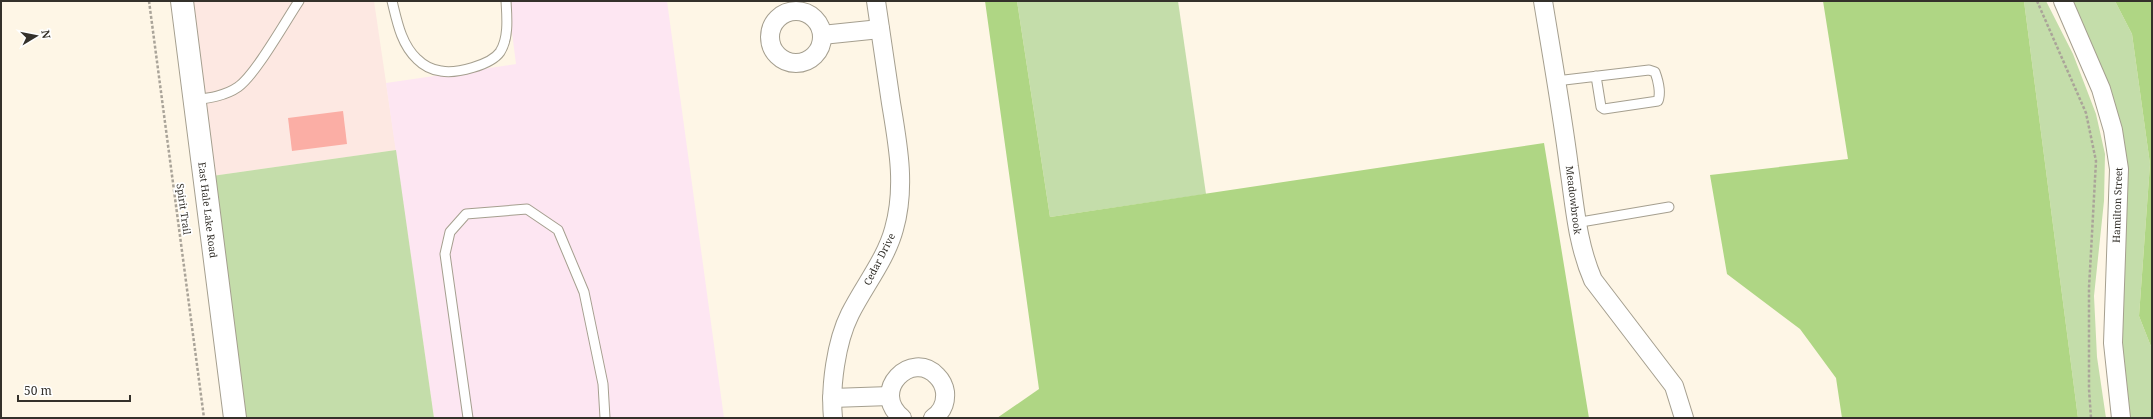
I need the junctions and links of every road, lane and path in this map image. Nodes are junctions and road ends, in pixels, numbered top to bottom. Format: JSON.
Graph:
{"nodes":[{"id":1,"x":149,"y":1,"type":"edge"},
{"id":2,"x":182,"y":1,"type":"edge"},
{"id":3,"x":299,"y":1,"type":"edge"},
{"id":4,"x":392,"y":1,"type":"edge"},
{"id":5,"x":506,"y":1,"type":"edge"},
{"id":6,"x":876,"y":1,"type":"edge"},
{"id":7,"x":1543,"y":1,"type":"edge"},
{"id":8,"x":2037,"y":1,"type":"edge"},
{"id":9,"x":2064,"y":1,"type":"edge"},
{"id":10,"x":880,"y":28,"type":"junction"},
{"id":11,"x":822,"y":35,"type":"dead end"},
{"id":12,"x":1596,"y":76,"type":"junction"},
{"id":13,"x":1556,"y":81,"type":"junction"},
{"id":14,"x":194,"y":100,"type":"junction"},
{"id":15,"x":1669,"y":207,"type":"dead end"},
{"id":16,"x":1576,"y":223,"type":"junction"},
{"id":17,"x":890,"y":396,"type":"junction"},
{"id":18,"x":832,"y":398,"type":"junction"},
{"id":19,"x":204,"y":418,"type":"edge"},
{"id":20,"x":235,"y":418,"type":"edge"},
{"id":21,"x":468,"y":418,"type":"edge"},
{"id":22,"x":605,"y":418,"type":"edge"},
{"id":23,"x":833,"y":418,"type":"edge"},
{"id":24,"x":902,"y":418,"type":"edge"},
{"id":25,"x":932,"y":418,"type":"edge"},
{"id":26,"x":1684,"y":418,"type":"edge"},
{"id":27,"x":2091,"y":418,"type":"edge"},
{"id":28,"x":2121,"y":418,"type":"edge"}],
"edges":[{"from":1,"to":19,"type":"path","name":"Spirit Trail"},
{"from":2,"to":14,"type":"main road","name":"East Hale Lake Road"},
{"from":3,"to":14,"type":"lane"},
{"from":4,"to":5,"type":"lane"},
{"from":6,"to":10,"type":"street","name":"Cedar Drive"},
{"from":7,"to":13,"type":"street","name":"Meadowbrook"},
{"from":8,"to":27,"type":"path"},
{"from":9,"to":28,"type":"street","name":"Hamilton Street"},
{"from":10,"to":11,"type":"street"},
{"from":10,"to":18,"type":"street","name":"Cedar Drive"},
{"from":12,"to":12,"type":"lane"},
{"from":12,"to":13,"type":"lane"},
{"from":13,"to":16,"type":"street","name":"Meadowbrook"},
{"from":14,"to":20,"type":"main road","name":"East Hale Lake Road"},
{"from":15,"to":16,"type":"lane"},
{"from":16,"to":26,"type":"street","name":"Meadowbrook"},
{"from":17,"to":18,"type":"street"},
{"from":17,"to":24,"type":"street"},
{"from":17,"to":25,"type":"street"},
{"from":18,"to":23,"type":"street","name":"Cedar Drive"},
{"from":21,"to":22,"type":"lane"}]}
